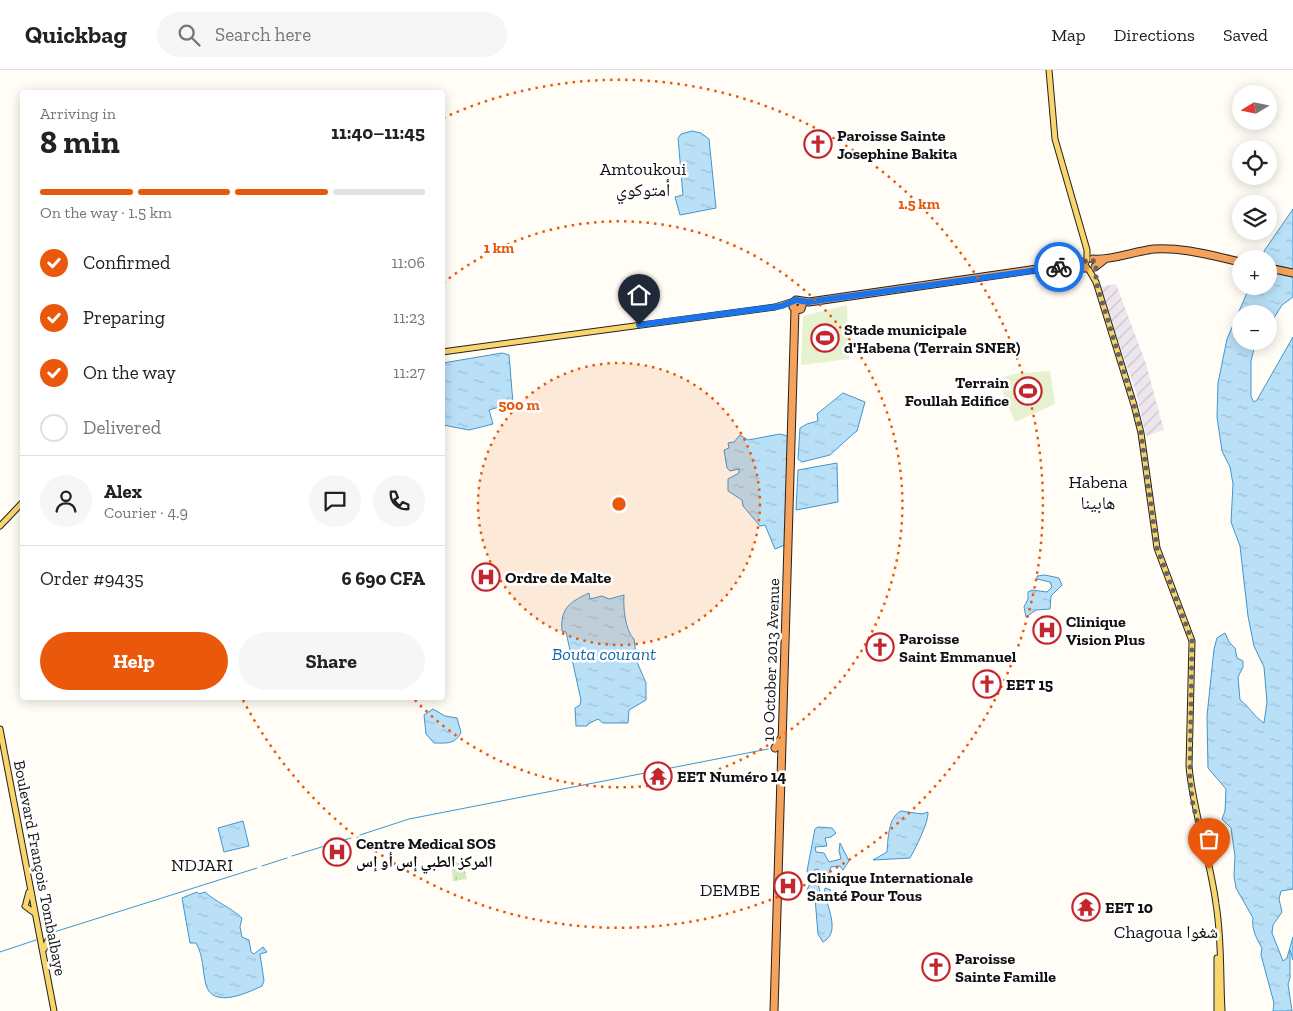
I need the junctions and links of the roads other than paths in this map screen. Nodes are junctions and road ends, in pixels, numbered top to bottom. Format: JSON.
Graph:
{"nodes":[{"id":1,"x":1051,"y":70,"type":"edge"},
{"id":2,"x":1232,"y":260,"type":"edge"},
{"id":3,"x":1090,"y":264,"type":"junction"},
{"id":4,"x":1277,"y":270,"type":"edge"},
{"id":5,"x":1293,"y":273,"type":"edge"},
{"id":6,"x":798,"y":306,"type":"junction"},
{"id":7,"x":445,"y":354,"type":"edge"},
{"id":8,"x":20,"y":503,"type":"edge"},
{"id":9,"x":0,"y":524,"type":"edge"},
{"id":10,"x":0,"y":729,"type":"edge"},
{"id":11,"x":782,"y":736,"type":"junction"},
{"id":12,"x":0,"y":740,"type":"edge"},
{"id":13,"x":782,"y":758,"type":"junction"},
{"id":14,"x":29,"y":892,"type":"junction"},
{"id":15,"x":33,"y":912,"type":"junction"},
{"id":16,"x":48,"y":940,"type":"dead end"},
{"id":17,"x":43,"y":952,"type":"junction"},
{"id":18,"x":1219,"y":958,"type":"junction"},
{"id":19,"x":53,"y":1011,"type":"edge"},
{"id":20,"x":776,"y":1011,"type":"edge"},
{"id":21,"x":1221,"y":1011,"type":"edge"}],
"edges":[{"from":1,"to":3,"type":"main road"},
{"from":2,"to":3,"type":"highway"},
{"from":3,"to":6,"type":"highway"},
{"from":3,"to":18,"type":"main road"},
{"from":4,"to":5,"type":"highway"},
{"from":6,"to":7,"type":"main road"},
{"from":6,"to":11,"type":"highway","name":"10 October 2013 Avenue"},
{"from":6,"to":20,"type":"highway","name":"10 October 2013 Avenue"},
{"from":8,"to":9,"type":"main road"},
{"from":10,"to":17,"type":"main road","name":"Boulevard François Tombalbaye"},
{"from":11,"to":13,"type":"highway","name":"10 October 2013 Avenue"},
{"from":11,"to":13,"type":"highway"},
{"from":12,"to":14,"type":"main road","name":"Boulevard François Tombalbaye"},
{"from":13,"to":20,"type":"highway","name":"10 October 2013 Avenue"},
{"from":14,"to":15,"type":"main road","name":"Boulevard François Tombalbaye"},
{"from":14,"to":15,"type":"main road"},
{"from":15,"to":19,"type":"main road","name":"Boulevard François Tombalbaye"},
{"from":16,"to":17,"type":"main road"},
{"from":17,"to":19,"type":"main road","name":"Boulevard François Tombalbaye"},
{"from":18,"to":21,"type":"main road"},
{"from":18,"to":21,"type":"main road"}]}
